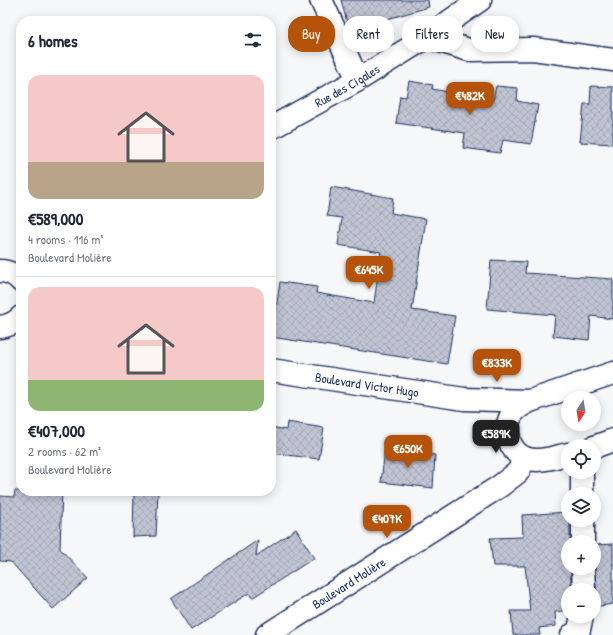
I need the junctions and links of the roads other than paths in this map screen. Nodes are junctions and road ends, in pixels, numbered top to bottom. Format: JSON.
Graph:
{"nodes":[{"id":1,"x":321,"y":0,"type":"edge"},
{"id":2,"x":480,"y":0,"type":"edge"},
{"id":3,"x":457,"y":16,"type":"edge"},
{"id":4,"x":463,"y":48,"type":"edge"},
{"id":5,"x":403,"y":52,"type":"edge"},
{"id":6,"x":613,"y":60,"type":"edge"},
{"id":7,"x":358,"y":80,"type":"junction"},
{"id":8,"x":276,"y":125,"type":"edge"},
{"id":9,"x":276,"y":371,"type":"edge"},
{"id":10,"x":613,"y":373,"type":"edge"},
{"id":11,"x":591,"y":381,"type":"junction"},
{"id":12,"x":613,"y":385,"type":"edge"},
{"id":13,"x":464,"y":399,"type":"junction"},
{"id":14,"x":530,"y":401,"type":"junction"},
{"id":15,"x":507,"y":428,"type":"junction"},
{"id":16,"x":613,"y":440,"type":"edge"},
{"id":17,"x":601,"y":444,"type":"edge"},
{"id":18,"x":561,"y":456,"type":"edge"},
{"id":19,"x":525,"y":458,"type":"junction"},
{"id":20,"x":580,"y":623,"type":"edge"},
{"id":21,"x":267,"y":635,"type":"edge"},
{"id":22,"x":572,"y":635,"type":"edge"}],
"edges":[{"from":1,"to":7,"type":"street"},
{"from":2,"to":3,"type":"street","name":"Rue des Cigales"},
{"from":4,"to":6,"type":"street"},
{"from":5,"to":7,"type":"street","name":"Rue des Cigales"},
{"from":7,"to":8,"type":"street","name":"Rue des Cigales"},
{"from":9,"to":13,"type":"street","name":"Boulevard Victor Hugo"},
{"from":10,"to":11,"type":"street"},
{"from":11,"to":12,"type":"street"},
{"from":11,"to":14,"type":"street"},
{"from":13,"to":14,"type":"street","name":"Boulevard Victor Hugo"},
{"from":13,"to":15,"type":"street","name":"Boulevard Victor Hugo"},
{"from":14,"to":15,"type":"street"},
{"from":15,"to":19,"type":"street"},
{"from":16,"to":17,"type":"street"},
{"from":18,"to":19,"type":"street"},
{"from":19,"to":21,"type":"street","name":"Boulevard Molière"},
{"from":20,"to":22,"type":"street"}]}
